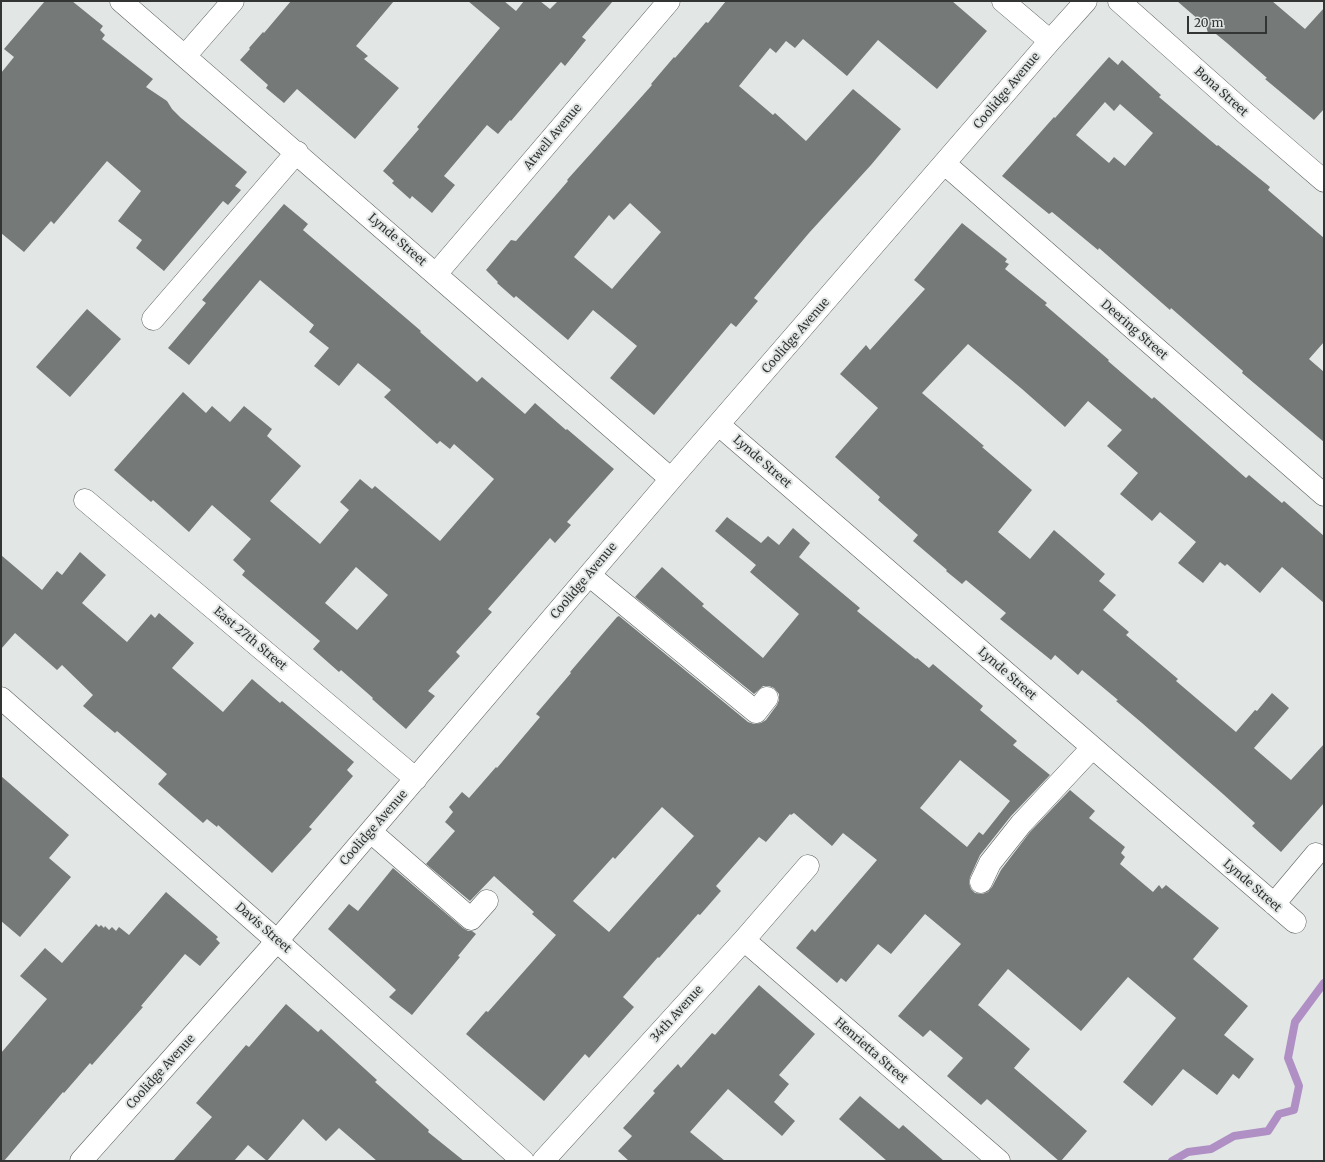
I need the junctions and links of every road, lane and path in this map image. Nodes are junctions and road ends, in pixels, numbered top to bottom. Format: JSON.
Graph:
{"nodes":[{"id":1,"x":122,"y":1,"type":"edge"},
{"id":2,"x":234,"y":1,"type":"edge"},
{"id":3,"x":669,"y":1,"type":"edge"},
{"id":4,"x":1003,"y":1,"type":"edge"},
{"id":5,"x":1086,"y":1,"type":"edge"},
{"id":6,"x":1119,"y":1,"type":"edge"},
{"id":7,"x":1050,"y":41,"type":"junction"},
{"id":8,"x":185,"y":56,"type":"junction"},
{"id":9,"x":297,"y":152,"type":"junction"},
{"id":10,"x":945,"y":164,"type":"junction"},
{"id":11,"x":1324,"y":181,"type":"edge"},
{"id":12,"x":436,"y":274,"type":"junction"},
{"id":13,"x":153,"y":319,"type":"dead end"},
{"id":14,"x":719,"y":425,"type":"junction"},
{"id":15,"x":671,"y":479,"type":"junction"},
{"id":16,"x":1324,"y":495,"type":"edge"},
{"id":17,"x":85,"y":500,"type":"dead end"},
{"id":18,"x":590,"y":575,"type":"junction"},
{"id":19,"x":1,"y":698,"type":"edge"},
{"id":20,"x":756,"y":711,"type":"dead end"},
{"id":21,"x":1092,"y":748,"type":"junction"},
{"id":22,"x":416,"y":779,"type":"junction"},
{"id":23,"x":371,"y":832,"type":"junction"},
{"id":24,"x":1316,"y":854,"type":"dead end"},
{"id":25,"x":808,"y":866,"type":"dead end"},
{"id":26,"x":981,"y":882,"type":"dead end"},
{"id":27,"x":487,"y":902,"type":"dead end"},
{"id":28,"x":1274,"y":904,"type":"junction"},
{"id":29,"x":1295,"y":922,"type":"dead end"},
{"id":30,"x":277,"y":940,"type":"junction"},
{"id":31,"x":744,"y":940,"type":"junction"},
{"id":32,"x":81,"y":1161,"type":"edge"},
{"id":33,"x":524,"y":1161,"type":"edge"},
{"id":34,"x":543,"y":1161,"type":"edge"},
{"id":35,"x":999,"y":1161,"type":"edge"}],
"edges":[{"from":1,"to":8,"type":"street","name":"Lynde Street"},
{"from":2,"to":8,"type":"street"},
{"from":3,"to":12,"type":"street","name":"Atwell Avenue"},
{"from":4,"to":7,"type":"street"},
{"from":5,"to":7,"type":"street","name":"Coolidge Avenue"},
{"from":6,"to":11,"type":"street","name":"Bona Street"},
{"from":7,"to":10,"type":"street","name":"Coolidge Avenue"},
{"from":8,"to":9,"type":"street","name":"Lynde Street"},
{"from":9,"to":12,"type":"street","name":"Lynde Street"},
{"from":9,"to":13,"type":"street"},
{"from":10,"to":14,"type":"street","name":"Coolidge Avenue"},
{"from":10,"to":16,"type":"street","name":"Deering Street"},
{"from":12,"to":15,"type":"street","name":"Lynde Street"},
{"from":14,"to":15,"type":"street","name":"Coolidge Avenue"},
{"from":14,"to":21,"type":"street","name":"Lynde Street"},
{"from":15,"to":18,"type":"street","name":"Coolidge Avenue"},
{"from":17,"to":22,"type":"street","name":"East 27th Street"},
{"from":18,"to":20,"type":"street"},
{"from":18,"to":22,"type":"street","name":"Coolidge Avenue"},
{"from":19,"to":30,"type":"street","name":"Davis Street"},
{"from":21,"to":26,"type":"street"},
{"from":21,"to":28,"type":"street","name":"Lynde Street"},
{"from":22,"to":23,"type":"street","name":"Coolidge Avenue"},
{"from":23,"to":27,"type":"street"},
{"from":23,"to":30,"type":"street","name":"Coolidge Avenue"},
{"from":24,"to":28,"type":"street"},
{"from":25,"to":31,"type":"street","name":"34th Avenue"},
{"from":28,"to":29,"type":"street","name":"Lynde Street"},
{"from":30,"to":32,"type":"street","name":"Coolidge Avenue"},
{"from":30,"to":33,"type":"street","name":"Davis Street"},
{"from":31,"to":34,"type":"street","name":"34th Avenue"},
{"from":31,"to":35,"type":"street","name":"Henrietta Street"}]}
